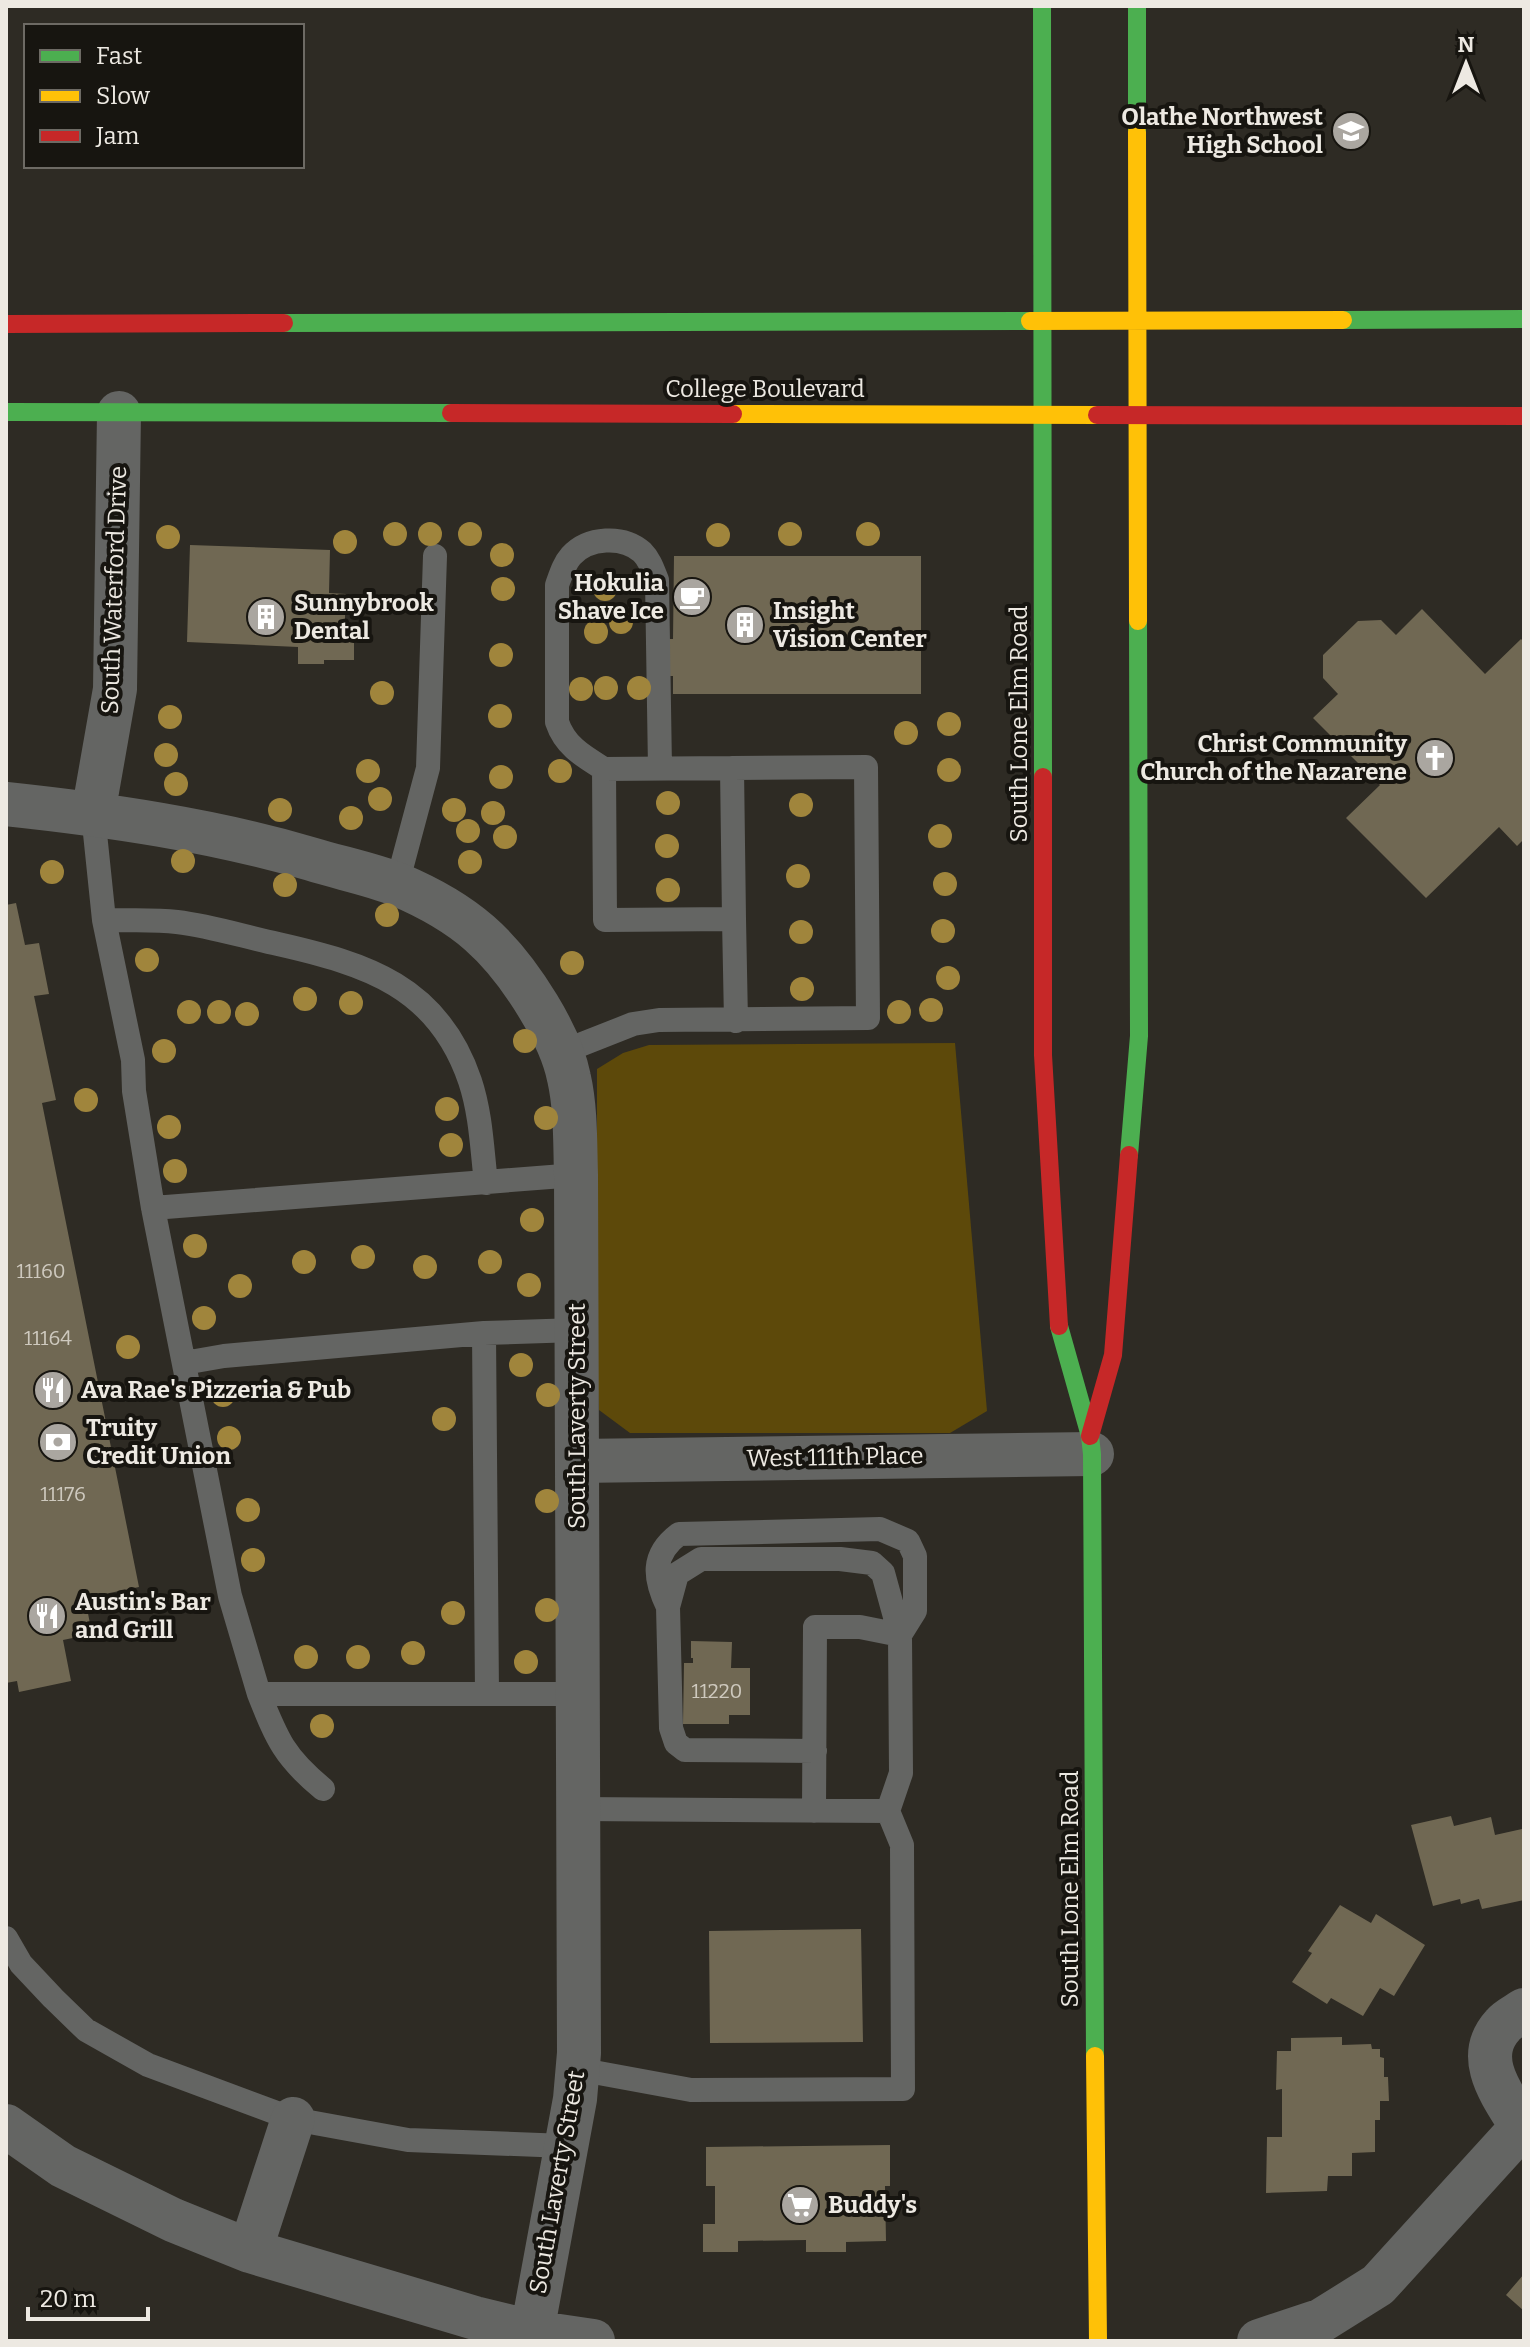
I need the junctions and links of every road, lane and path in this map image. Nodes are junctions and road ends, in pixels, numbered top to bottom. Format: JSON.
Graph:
{"nodes":[{"id":1,"x":1042,"y":6,"type":"edge"},
{"id":2,"x":1137,"y":6,"type":"edge"},
{"id":3,"x":1524,"y":319,"type":"edge"},
{"id":4,"x":1042,"y":320,"type":"junction"},
{"id":5,"x":1137,"y":320,"type":"junction"},
{"id":6,"x":6,"y":324,"type":"edge"},
{"id":7,"x":6,"y":412,"type":"edge"},
{"id":8,"x":119,"y":413,"type":"junction"},
{"id":9,"x":1042,"y":414,"type":"junction"},
{"id":10,"x":1137,"y":414,"type":"junction"},
{"id":11,"x":1524,"y":416,"type":"edge"},
{"id":12,"x":435,"y":556,"type":"dead end"},
{"id":13,"x":660,"y":768,"type":"junction"},
{"id":14,"x":732,"y":768,"type":"junction"},
{"id":15,"x":604,"y":769,"type":"junction"},
{"id":16,"x":6,"y":804,"type":"edge"},
{"id":17,"x":93,"y":814,"type":"junction"},
{"id":18,"x":397,"y":884,"type":"junction"},
{"id":19,"x":734,"y":919,"type":"junction"},
{"id":20,"x":104,"y":920,"type":"junction"},
{"id":21,"x":736,"y":1021,"type":"junction"},
{"id":22,"x":562,"y":1052,"type":"junction"},
{"id":23,"x":576,"y":1175,"type":"junction"},
{"id":24,"x":486,"y":1183,"type":"junction"},
{"id":25,"x":153,"y":1208,"type":"junction"},
{"id":26,"x":577,"y":1330,"type":"junction"},
{"id":27,"x":484,"y":1333,"type":"junction"},
{"id":28,"x":184,"y":1363,"type":"junction"},
{"id":29,"x":1091,"y":1445,"type":"junction"},
{"id":30,"x":577,"y":1461,"type":"junction"},
{"id":31,"x":668,"y":1607,"type":"junction"},
{"id":32,"x":900,"y":1635,"type":"junction"},
{"id":33,"x":259,"y":1694,"type":"junction"},
{"id":34,"x":487,"y":1694,"type":"junction"},
{"id":35,"x":579,"y":1694,"type":"junction"},
{"id":36,"x":815,"y":1751,"type":"junction"},
{"id":37,"x":323,"y":1789,"type":"dead end"},
{"id":38,"x":577,"y":1809,"type":"junction"},
{"id":39,"x":814,"y":1811,"type":"junction"},
{"id":40,"x":888,"y":1811,"type":"junction"},
{"id":41,"x":6,"y":1938,"type":"edge"},
{"id":42,"x":1524,"y":2010,"type":"edge"},
{"id":43,"x":577,"y":2069,"type":"junction"},
{"id":44,"x":293,"y":2119,"type":"junction"},
{"id":45,"x":6,"y":2126,"type":"edge"},
{"id":46,"x":1524,"y":2129,"type":"edge"},
{"id":47,"x":566,"y":2146,"type":"junction"},
{"id":48,"x":250,"y":2251,"type":"junction"},
{"id":49,"x":1327,"y":2330,"type":"edge"},
{"id":50,"x":532,"y":2332,"type":"junction"},
{"id":51,"x":593,"y":2341,"type":"edge"},
{"id":52,"x":1098,"y":2341,"type":"edge"},
{"id":53,"x":1259,"y":2341,"type":"edge"}],
"edges":[{"from":1,"to":4,"type":"street","name":"South Lone Elm Road"},
{"from":2,"to":5,"type":"street","name":"South Lone Elm Road"},
{"from":3,"to":5,"type":"street"},
{"from":4,"to":5,"type":"street"},
{"from":4,"to":6,"type":"street"},
{"from":4,"to":9,"type":"street","name":"South Lone Elm Road"},
{"from":5,"to":10,"type":"street","name":"South Lone Elm Road"},
{"from":7,"to":8,"type":"street","name":"College Boulevard"},
{"from":8,"to":9,"type":"street","name":"College Boulevard"},
{"from":8,"to":17,"type":"street","name":"South Waterford Drive"},
{"from":9,"to":10,"type":"street","name":"College Boulevard"},
{"from":9,"to":29,"type":"street","name":"South Lone Elm Road"},
{"from":10,"to":11,"type":"street","name":"College Boulevard"},
{"from":10,"to":29,"type":"street","name":"South Lone Elm Road"},
{"from":12,"to":18,"type":"lane"},
{"from":13,"to":14,"type":"lane"},
{"from":13,"to":15,"type":"lane"},
{"from":13,"to":15,"type":"lane"},
{"from":14,"to":19,"type":"lane"},
{"from":14,"to":21,"type":"lane"},
{"from":15,"to":19,"type":"lane"},
{"from":16,"to":17,"type":"street","name":"South Laverty Street"},
{"from":17,"to":18,"type":"street","name":"South Laverty Street"},
{"from":17,"to":20,"type":"lane"},
{"from":18,"to":22,"type":"street","name":"South Laverty Street"},
{"from":19,"to":21,"type":"lane"},
{"from":20,"to":24,"type":"lane"},
{"from":20,"to":25,"type":"lane"},
{"from":21,"to":22,"type":"lane"},
{"from":22,"to":23,"type":"street","name":"South Laverty Street"},
{"from":23,"to":24,"type":"lane"},
{"from":23,"to":26,"type":"street","name":"South Laverty Street"},
{"from":24,"to":25,"type":"lane"},
{"from":25,"to":28,"type":"lane"},
{"from":26,"to":27,"type":"lane"},
{"from":26,"to":30,"type":"street","name":"South Laverty Street"},
{"from":27,"to":28,"type":"lane"},
{"from":27,"to":34,"type":"lane"},
{"from":28,"to":33,"type":"lane"},
{"from":29,"to":30,"type":"street","name":"West 111th Place"},
{"from":29,"to":52,"type":"street","name":"South Lone Elm Road"},
{"from":30,"to":35,"type":"street","name":"South Laverty Street"},
{"from":31,"to":32,"type":"lane"},
{"from":31,"to":32,"type":"lane"},
{"from":31,"to":36,"type":"lane"},
{"from":32,"to":36,"type":"lane"},
{"from":32,"to":40,"type":"lane"},
{"from":33,"to":34,"type":"lane"},
{"from":33,"to":37,"type":"lane"},
{"from":34,"to":35,"type":"lane"},
{"from":35,"to":38,"type":"street","name":"South Laverty Street"},
{"from":36,"to":39,"type":"lane"},
{"from":38,"to":39,"type":"lane"},
{"from":38,"to":43,"type":"street","name":"South Laverty Street"},
{"from":39,"to":40,"type":"lane"},
{"from":40,"to":43,"type":"lane"},
{"from":41,"to":44,"type":"lane"},
{"from":42,"to":46,"type":"street"},
{"from":43,"to":47,"type":"street","name":"South Laverty Street"},
{"from":44,"to":47,"type":"lane"},
{"from":44,"to":48,"type":"street"},
{"from":45,"to":48,"type":"street"},
{"from":46,"to":49,"type":"street"},
{"from":47,"to":50,"type":"street","name":"South Laverty Street"},
{"from":48,"to":50,"type":"street"},
{"from":49,"to":53,"type":"street"},
{"from":50,"to":51,"type":"street"}]}
